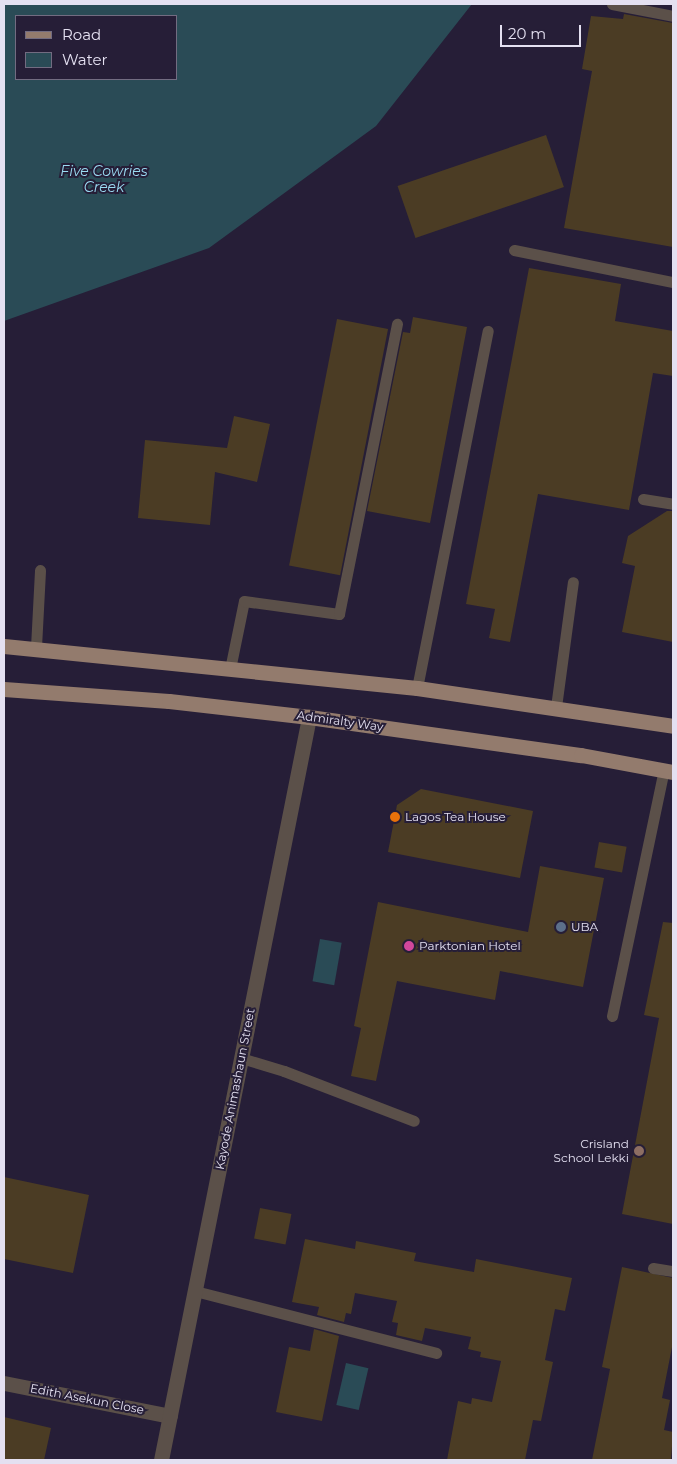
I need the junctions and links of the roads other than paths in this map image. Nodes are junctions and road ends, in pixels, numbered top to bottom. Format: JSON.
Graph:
{"nodes":[{"id":1,"x":612,"y":4,"type":"edge"},
{"id":2,"x":673,"y":16,"type":"edge"},
{"id":3,"x":514,"y":250,"type":"dead end"},
{"id":4,"x":673,"y":282,"type":"edge"},
{"id":5,"x":397,"y":324,"type":"dead end"},
{"id":6,"x":488,"y":331,"type":"dead end"},
{"id":7,"x":643,"y":499,"type":"dead end"},
{"id":8,"x":673,"y":504,"type":"edge"},
{"id":9,"x":40,"y":570,"type":"dead end"},
{"id":10,"x":573,"y":582,"type":"dead end"},
{"id":11,"x":4,"y":646,"type":"edge"},
{"id":12,"x":36,"y":647,"type":"junction"},
{"id":13,"x":230,"y":669,"type":"junction"},
{"id":14,"x":417,"y":688,"type":"junction"},
{"id":15,"x":4,"y":689,"type":"edge"},
{"id":16,"x":556,"y":707,"type":"junction"},
{"id":17,"x":309,"y":717,"type":"junction"},
{"id":18,"x":673,"y":726,"type":"edge"},
{"id":19,"x":668,"y":771,"type":"edge"},
{"id":20,"x":612,"y":1016,"type":"dead end"},
{"id":21,"x":241,"y":1058,"type":"junction"},
{"id":22,"x":414,"y":1121,"type":"dead end"},
{"id":23,"x":653,"y":1268,"type":"dead end"},
{"id":24,"x":673,"y":1271,"type":"edge"},
{"id":25,"x":195,"y":1291,"type":"junction"},
{"id":26,"x":436,"y":1353,"type":"dead end"},
{"id":27,"x":4,"y":1383,"type":"edge"},
{"id":28,"x":170,"y":1416,"type":"junction"},
{"id":29,"x":161,"y":1460,"type":"edge"}],
"edges":[{"from":1,"to":2,"type":"lane"},
{"from":3,"to":4,"type":"lane"},
{"from":5,"to":13,"type":"lane"},
{"from":6,"to":14,"type":"lane"},
{"from":7,"to":8,"type":"lane"},
{"from":9,"to":12,"type":"lane"},
{"from":10,"to":16,"type":"lane"},
{"from":11,"to":12,"type":"main road"},
{"from":12,"to":13,"type":"main road"},
{"from":13,"to":14,"type":"main road"},
{"from":14,"to":16,"type":"main road"},
{"from":15,"to":17,"type":"main road","name":"Admiralty Way"},
{"from":16,"to":18,"type":"main road"},
{"from":17,"to":19,"type":"main road","name":"Admiralty Way"},
{"from":17,"to":21,"type":"street","name":"Kayode Animashaun Street"},
{"from":19,"to":20,"type":"lane"},
{"from":21,"to":22,"type":"lane"},
{"from":21,"to":25,"type":"street","name":"Kayode Animashaun Street"},
{"from":23,"to":24,"type":"lane"},
{"from":25,"to":26,"type":"lane"},
{"from":25,"to":28,"type":"street","name":"Kayode Animashaun Street"},
{"from":27,"to":28,"type":"street","name":"Edith Asekun Close"},
{"from":28,"to":29,"type":"street","name":"Kayode Animashaun Street"}]}
